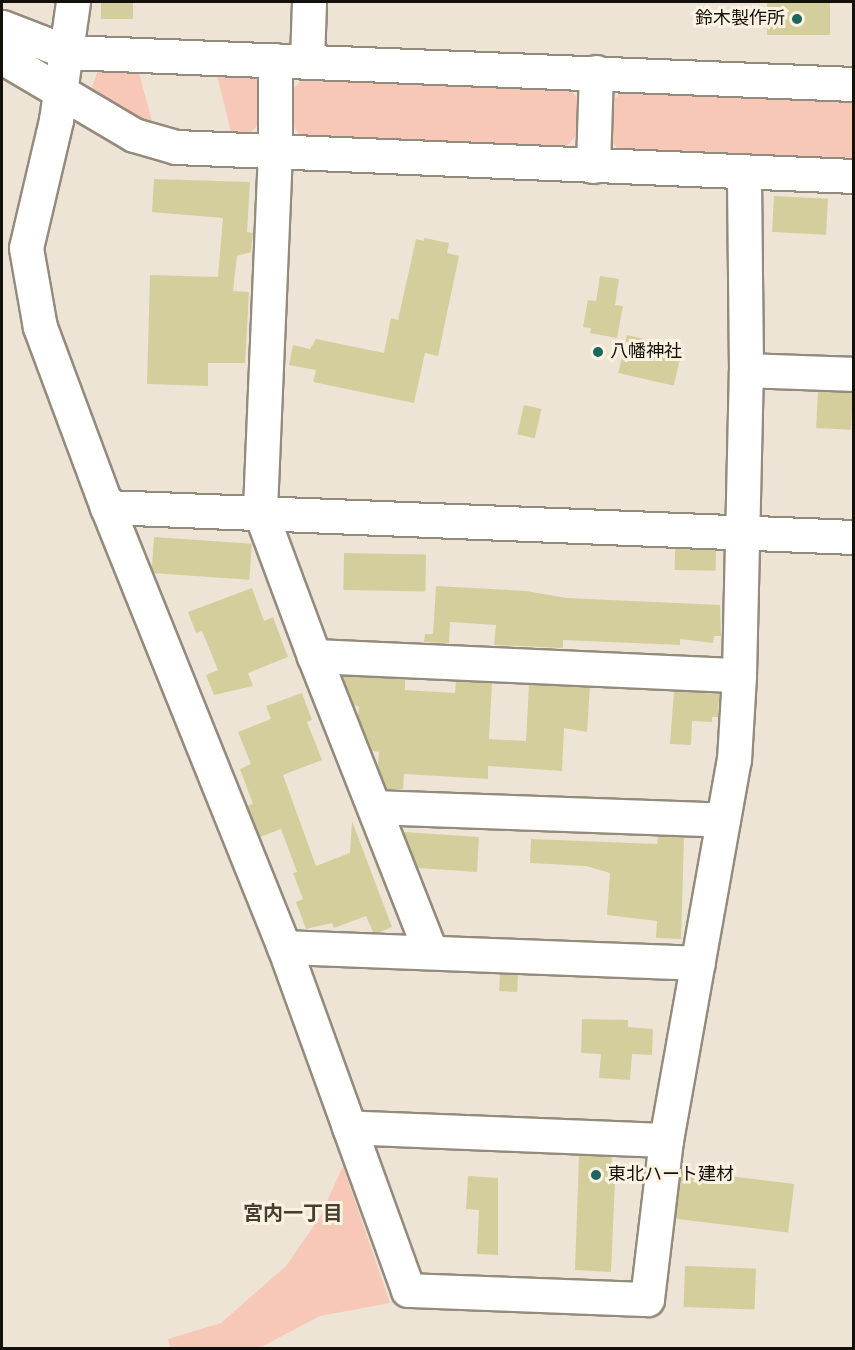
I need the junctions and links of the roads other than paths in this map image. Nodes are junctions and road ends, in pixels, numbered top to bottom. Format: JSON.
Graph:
{"nodes":[{"id":1,"x":74,"y":2,"type":"edge"},
{"id":2,"x":309,"y":2,"type":"edge"},
{"id":3,"x":2,"y":27,"type":"edge"},
{"id":4,"x":67,"y":52,"type":"junction"},
{"id":5,"x":2,"y":57,"type":"edge"},
{"id":6,"x":275,"y":60,"type":"junction"},
{"id":7,"x":307,"y":60,"type":"junction"},
{"id":8,"x":596,"y":72,"type":"junction"},
{"id":9,"x":854,"y":84,"type":"edge"},
{"id":10,"x":60,"y":93,"type":"junction"},
{"id":11,"x":275,"y":152,"type":"junction"},
{"id":12,"x":593,"y":166,"type":"junction"},
{"id":13,"x":744,"y":173,"type":"junction"},
{"id":14,"x":854,"y":176,"type":"edge"},
{"id":15,"x":14,"y":240,"type":"edge"},
{"id":16,"x":746,"y":370,"type":"junction"},
{"id":17,"x":854,"y":374,"type":"edge"},
{"id":18,"x":107,"y":507,"type":"junction"},
{"id":19,"x":260,"y":511,"type":"junction"},
{"id":20,"x":743,"y":533,"type":"junction"},
{"id":21,"x":854,"y":537,"type":"edge"},
{"id":22,"x":314,"y":656,"type":"junction"},
{"id":23,"x":739,"y":675,"type":"junction"},
{"id":24,"x":375,"y":807,"type":"junction"},
{"id":25,"x":723,"y":820,"type":"junction"},
{"id":26,"x":284,"y":946,"type":"junction"},
{"id":27,"x":430,"y":950,"type":"junction"},
{"id":28,"x":698,"y":963,"type":"junction"},
{"id":29,"x":349,"y":1127,"type":"junction"},
{"id":30,"x":666,"y":1140,"type":"junction"}],
"edges":[{"from":1,"to":4,"type":"street"},
{"from":2,"to":7,"type":"street"},
{"from":3,"to":4,"type":"street"},
{"from":4,"to":6,"type":"street"},
{"from":4,"to":10,"type":"street"},
{"from":5,"to":10,"type":"street"},
{"from":6,"to":7,"type":"street"},
{"from":6,"to":11,"type":"street"},
{"from":7,"to":8,"type":"street"},
{"from":8,"to":9,"type":"street"},
{"from":8,"to":12,"type":"street"},
{"from":10,"to":11,"type":"street"},
{"from":10,"to":15,"type":"street"},
{"from":11,"to":12,"type":"street"},
{"from":11,"to":19,"type":"street"},
{"from":12,"to":13,"type":"street"},
{"from":13,"to":14,"type":"street"},
{"from":13,"to":16,"type":"street"},
{"from":15,"to":18,"type":"street"},
{"from":16,"to":17,"type":"street"},
{"from":16,"to":20,"type":"street"},
{"from":18,"to":19,"type":"street"},
{"from":18,"to":26,"type":"street"},
{"from":19,"to":20,"type":"street"},
{"from":19,"to":22,"type":"street"},
{"from":20,"to":21,"type":"street"},
{"from":20,"to":23,"type":"street"},
{"from":22,"to":23,"type":"street"},
{"from":22,"to":24,"type":"street"},
{"from":23,"to":25,"type":"street"},
{"from":24,"to":25,"type":"street"},
{"from":24,"to":27,"type":"street"},
{"from":25,"to":28,"type":"street"},
{"from":26,"to":27,"type":"street"},
{"from":26,"to":29,"type":"street"},
{"from":27,"to":28,"type":"street"},
{"from":28,"to":30,"type":"street"},
{"from":29,"to":30,"type":"street"},
{"from":29,"to":30,"type":"street"}]}
